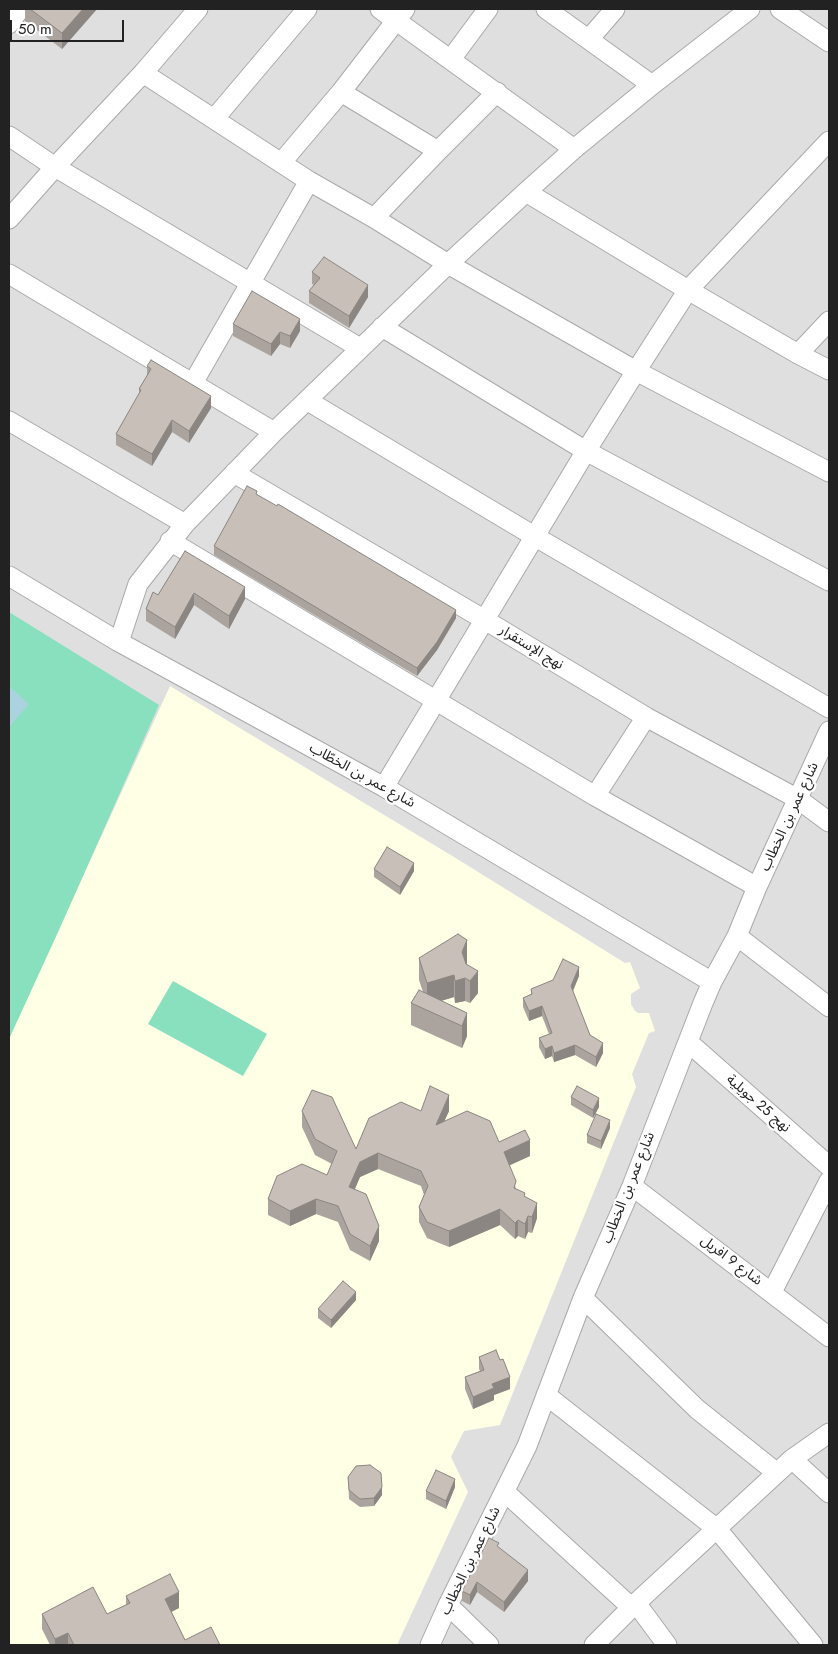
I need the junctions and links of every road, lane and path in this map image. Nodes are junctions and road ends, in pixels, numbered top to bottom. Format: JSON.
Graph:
{"nodes":[{"id":1,"x":20,"y":9,"type":"edge"},
{"id":2,"x":198,"y":9,"type":"edge"},
{"id":3,"x":307,"y":9,"type":"edge"},
{"id":4,"x":380,"y":9,"type":"edge"},
{"id":5,"x":488,"y":9,"type":"edge"},
{"id":6,"x":546,"y":9,"type":"edge"},
{"id":7,"x":615,"y":9,"type":"edge"},
{"id":8,"x":750,"y":9,"type":"edge"},
{"id":9,"x":780,"y":9,"type":"edge"},
{"id":10,"x":401,"y":14,"type":"edge"},
{"id":11,"x":9,"y":24,"type":"edge"},
{"id":12,"x":589,"y":39,"type":"junction"},
{"id":13,"x":829,"y":42,"type":"edge"},
{"id":14,"x":450,"y":59,"type":"junction"},
{"id":15,"x":143,"y":73,"type":"junction"},
{"id":16,"x":652,"y":85,"type":"junction"},
{"id":17,"x":341,"y":92,"type":"junction"},
{"id":18,"x":497,"y":92,"type":"junction"},
{"id":19,"x":214,"y":119,"type":"junction"},
{"id":20,"x":9,"y":136,"type":"edge"},
{"id":21,"x":829,"y":141,"type":"edge"},
{"id":22,"x":574,"y":149,"type":"junction"},
{"id":23,"x":438,"y":152,"type":"junction"},
{"id":24,"x":281,"y":163,"type":"junction"},
{"id":25,"x":55,"y":167,"type":"junction"},
{"id":26,"x":309,"y":181,"type":"junction"},
{"id":27,"x":526,"y":192,"type":"junction"},
{"id":28,"x":374,"y":218,"type":"junction"},
{"id":29,"x":9,"y":219,"type":"edge"},
{"id":30,"x":448,"y":264,"type":"junction"},
{"id":31,"x":9,"y":274,"type":"edge"},
{"id":32,"x":249,"y":284,"type":"junction"},
{"id":33,"x":688,"y":290,"type":"junction"},
{"id":34,"x":829,"y":321,"type":"edge"},
{"id":35,"x":382,"y":327,"type":"junction"},
{"id":36,"x":360,"y":348,"type":"junction"},
{"id":37,"x":798,"y":354,"type":"junction"},
{"id":38,"x":829,"y":370,"type":"edge"},
{"id":39,"x":636,"y":371,"type":"junction"},
{"id":40,"x":192,"y":383,"type":"junction"},
{"id":41,"x":308,"y":401,"type":"junction"},
{"id":42,"x":9,"y":421,"type":"edge"},
{"id":43,"x":274,"y":432,"type":"junction"},
{"id":44,"x":586,"y":452,"type":"junction"},
{"id":45,"x":829,"y":472,"type":"edge"},
{"id":46,"x":234,"y":473,"type":"junction"},
{"id":47,"x":185,"y":524,"type":"junction"},
{"id":48,"x":534,"y":536,"type":"junction"},
{"id":49,"x":170,"y":541,"type":"junction"},
{"id":50,"x":9,"y":576,"type":"edge"},
{"id":51,"x":829,"y":581,"type":"edge"},
{"id":52,"x":485,"y":620,"type":"junction"},
{"id":53,"x":119,"y":642,"type":"junction"},
{"id":54,"x":435,"y":702,"type":"junction"},
{"id":55,"x":829,"y":708,"type":"edge"},
{"id":56,"x":646,"y":717,"type":"junction"},
{"id":57,"x":829,"y":731,"type":"edge"},
{"id":58,"x":384,"y":787,"type":"junction"},
{"id":59,"x":595,"y":796,"type":"junction"},
{"id":60,"x":798,"y":799,"type":"junction"},
{"id":61,"x":829,"y":822,"type":"edge"},
{"id":62,"x":757,"y":887,"type":"junction"},
{"id":63,"x":737,"y":936,"type":"junction"},
{"id":64,"x":712,"y":982,"type":"junction"},
{"id":65,"x":829,"y":1007,"type":"edge"},
{"id":66,"x":688,"y":1042,"type":"junction"},
{"id":67,"x":827,"y":1160,"type":"edge"},
{"id":68,"x":829,"y":1181,"type":"edge"},
{"id":69,"x":632,"y":1186,"type":"junction"},
{"id":70,"x":772,"y":1292,"type":"junction"},
{"id":71,"x":583,"y":1298,"type":"junction"},
{"id":72,"x":829,"y":1336,"type":"edge"},
{"id":73,"x":546,"y":1395,"type":"junction"},
{"id":74,"x":829,"y":1433,"type":"edge"},
{"id":75,"x":792,"y":1459,"type":"junction"},
{"id":76,"x":777,"y":1473,"type":"junction"},
{"id":77,"x":505,"y":1492,"type":"junction"},
{"id":78,"x":829,"y":1493,"type":"edge"},
{"id":79,"x":717,"y":1528,"type":"junction"},
{"id":80,"x":634,"y":1605,"type":"junction"},
{"id":81,"x":448,"y":1606,"type":"junction"},
{"id":82,"x":430,"y":1645,"type":"edge"},
{"id":83,"x":489,"y":1645,"type":"edge"},
{"id":84,"x":594,"y":1645,"type":"edge"},
{"id":85,"x":667,"y":1645,"type":"edge"},
{"id":86,"x":813,"y":1645,"type":"edge"}],
"edges":[{"from":1,"to":11,"type":"street"},
{"from":2,"to":15,"type":"street"},
{"from":3,"to":19,"type":"street"},
{"from":4,"to":10,"type":"street"},
{"from":5,"to":14,"type":"street"},
{"from":6,"to":12,"type":"street"},
{"from":7,"to":12,"type":"street"},
{"from":8,"to":16,"type":"street"},
{"from":9,"to":13,"type":"street"},
{"from":10,"to":14,"type":"street"},
{"from":10,"to":17,"type":"street"},
{"from":12,"to":16,"type":"street"},
{"from":14,"to":18,"type":"street"},
{"from":15,"to":19,"type":"street"},
{"from":15,"to":25,"type":"street"},
{"from":16,"to":22,"type":"street"},
{"from":17,"to":23,"type":"street"},
{"from":17,"to":24,"type":"street"},
{"from":18,"to":22,"type":"street"},
{"from":18,"to":23,"type":"street"},
{"from":19,"to":24,"type":"street"},
{"from":20,"to":25,"type":"street"},
{"from":21,"to":33,"type":"street"},
{"from":22,"to":27,"type":"street"},
{"from":23,"to":28,"type":"street"},
{"from":24,"to":26,"type":"street"},
{"from":25,"to":29,"type":"street"},
{"from":25,"to":32,"type":"street"},
{"from":26,"to":28,"type":"street"},
{"from":26,"to":32,"type":"street"},
{"from":27,"to":30,"type":"street"},
{"from":27,"to":33,"type":"street"},
{"from":28,"to":30,"type":"street"},
{"from":30,"to":35,"type":"street"},
{"from":30,"to":39,"type":"street"},
{"from":31,"to":40,"type":"street"},
{"from":32,"to":36,"type":"street"},
{"from":32,"to":40,"type":"street"},
{"from":33,"to":37,"type":"street"},
{"from":33,"to":39,"type":"street"},
{"from":34,"to":37,"type":"street"},
{"from":35,"to":36,"type":"street"},
{"from":35,"to":44,"type":"street"},
{"from":36,"to":41,"type":"street"},
{"from":37,"to":38,"type":"street"},
{"from":39,"to":44,"type":"street"},
{"from":39,"to":45,"type":"street"},
{"from":40,"to":43,"type":"street"},
{"from":41,"to":43,"type":"street"},
{"from":41,"to":48,"type":"street"},
{"from":42,"to":47,"type":"street"},
{"from":43,"to":46,"type":"street"},
{"from":44,"to":48,"type":"street"},
{"from":44,"to":51,"type":"street"},
{"from":46,"to":47,"type":"street"},
{"from":46,"to":52,"type":"street","name":"نهج الإستقرار"},
{"from":47,"to":49,"type":"street"},
{"from":48,"to":52,"type":"street"},
{"from":48,"to":55,"type":"street"},
{"from":49,"to":53,"type":"street"},
{"from":49,"to":54,"type":"street"},
{"from":50,"to":53,"type":"street","name":"شارع عمر بن الخطّاب"},
{"from":52,"to":54,"type":"street"},
{"from":52,"to":56,"type":"street","name":"نهج الإستقرار"},
{"from":53,"to":58,"type":"street","name":"شارع عمر بن الخطّاب"},
{"from":54,"to":58,"type":"street"},
{"from":54,"to":59,"type":"street"},
{"from":56,"to":59,"type":"street"},
{"from":56,"to":60,"type":"street","name":"نهج الإستقرار"},
{"from":57,"to":60,"type":"street","name":"شارع عمر بن الخطاب"},
{"from":58,"to":64,"type":"street","name":"شارع عمر بن الخطّاب"},
{"from":59,"to":62,"type":"street"},
{"from":60,"to":61,"type":"street","name":"نهج الإستقرار"},
{"from":60,"to":62,"type":"street","name":"شارع عمر بن الخطاب"},
{"from":62,"to":63,"type":"street","name":"شارع عمر بن الخطاب"},
{"from":63,"to":64,"type":"street","name":"شارع عمر بن الخطاب"},
{"from":63,"to":65,"type":"street"},
{"from":64,"to":66,"type":"street","name":"شارع عمر بن الخطاب"},
{"from":66,"to":67,"type":"street","name":"نهج 25 جويلية"},
{"from":66,"to":69,"type":"street","name":"شارع عمر بن الخطاب"},
{"from":68,"to":70,"type":"street"},
{"from":69,"to":70,"type":"street","name":"شارع 9 افريل"},
{"from":69,"to":71,"type":"street","name":"شارع عمر بن الخطاب"},
{"from":70,"to":72,"type":"street","name":"شارع 9 افريل"},
{"from":71,"to":73,"type":"street","name":"شارع عمر بن الخطاب"},
{"from":71,"to":76,"type":"street"},
{"from":73,"to":77,"type":"street","name":"شارع عمر بن الخطاب"},
{"from":73,"to":79,"type":"street"},
{"from":74,"to":75,"type":"street"},
{"from":75,"to":76,"type":"street"},
{"from":75,"to":78,"type":"street"},
{"from":76,"to":79,"type":"street"},
{"from":77,"to":80,"type":"street"},
{"from":77,"to":81,"type":"street","name":"شارع عمر بن الخطاب"},
{"from":79,"to":80,"type":"street"},
{"from":79,"to":86,"type":"street"},
{"from":80,"to":84,"type":"street"},
{"from":80,"to":85,"type":"street"},
{"from":81,"to":82,"type":"street","name":"شارع عمر بن الخطاب"},
{"from":81,"to":83,"type":"street"}]}
